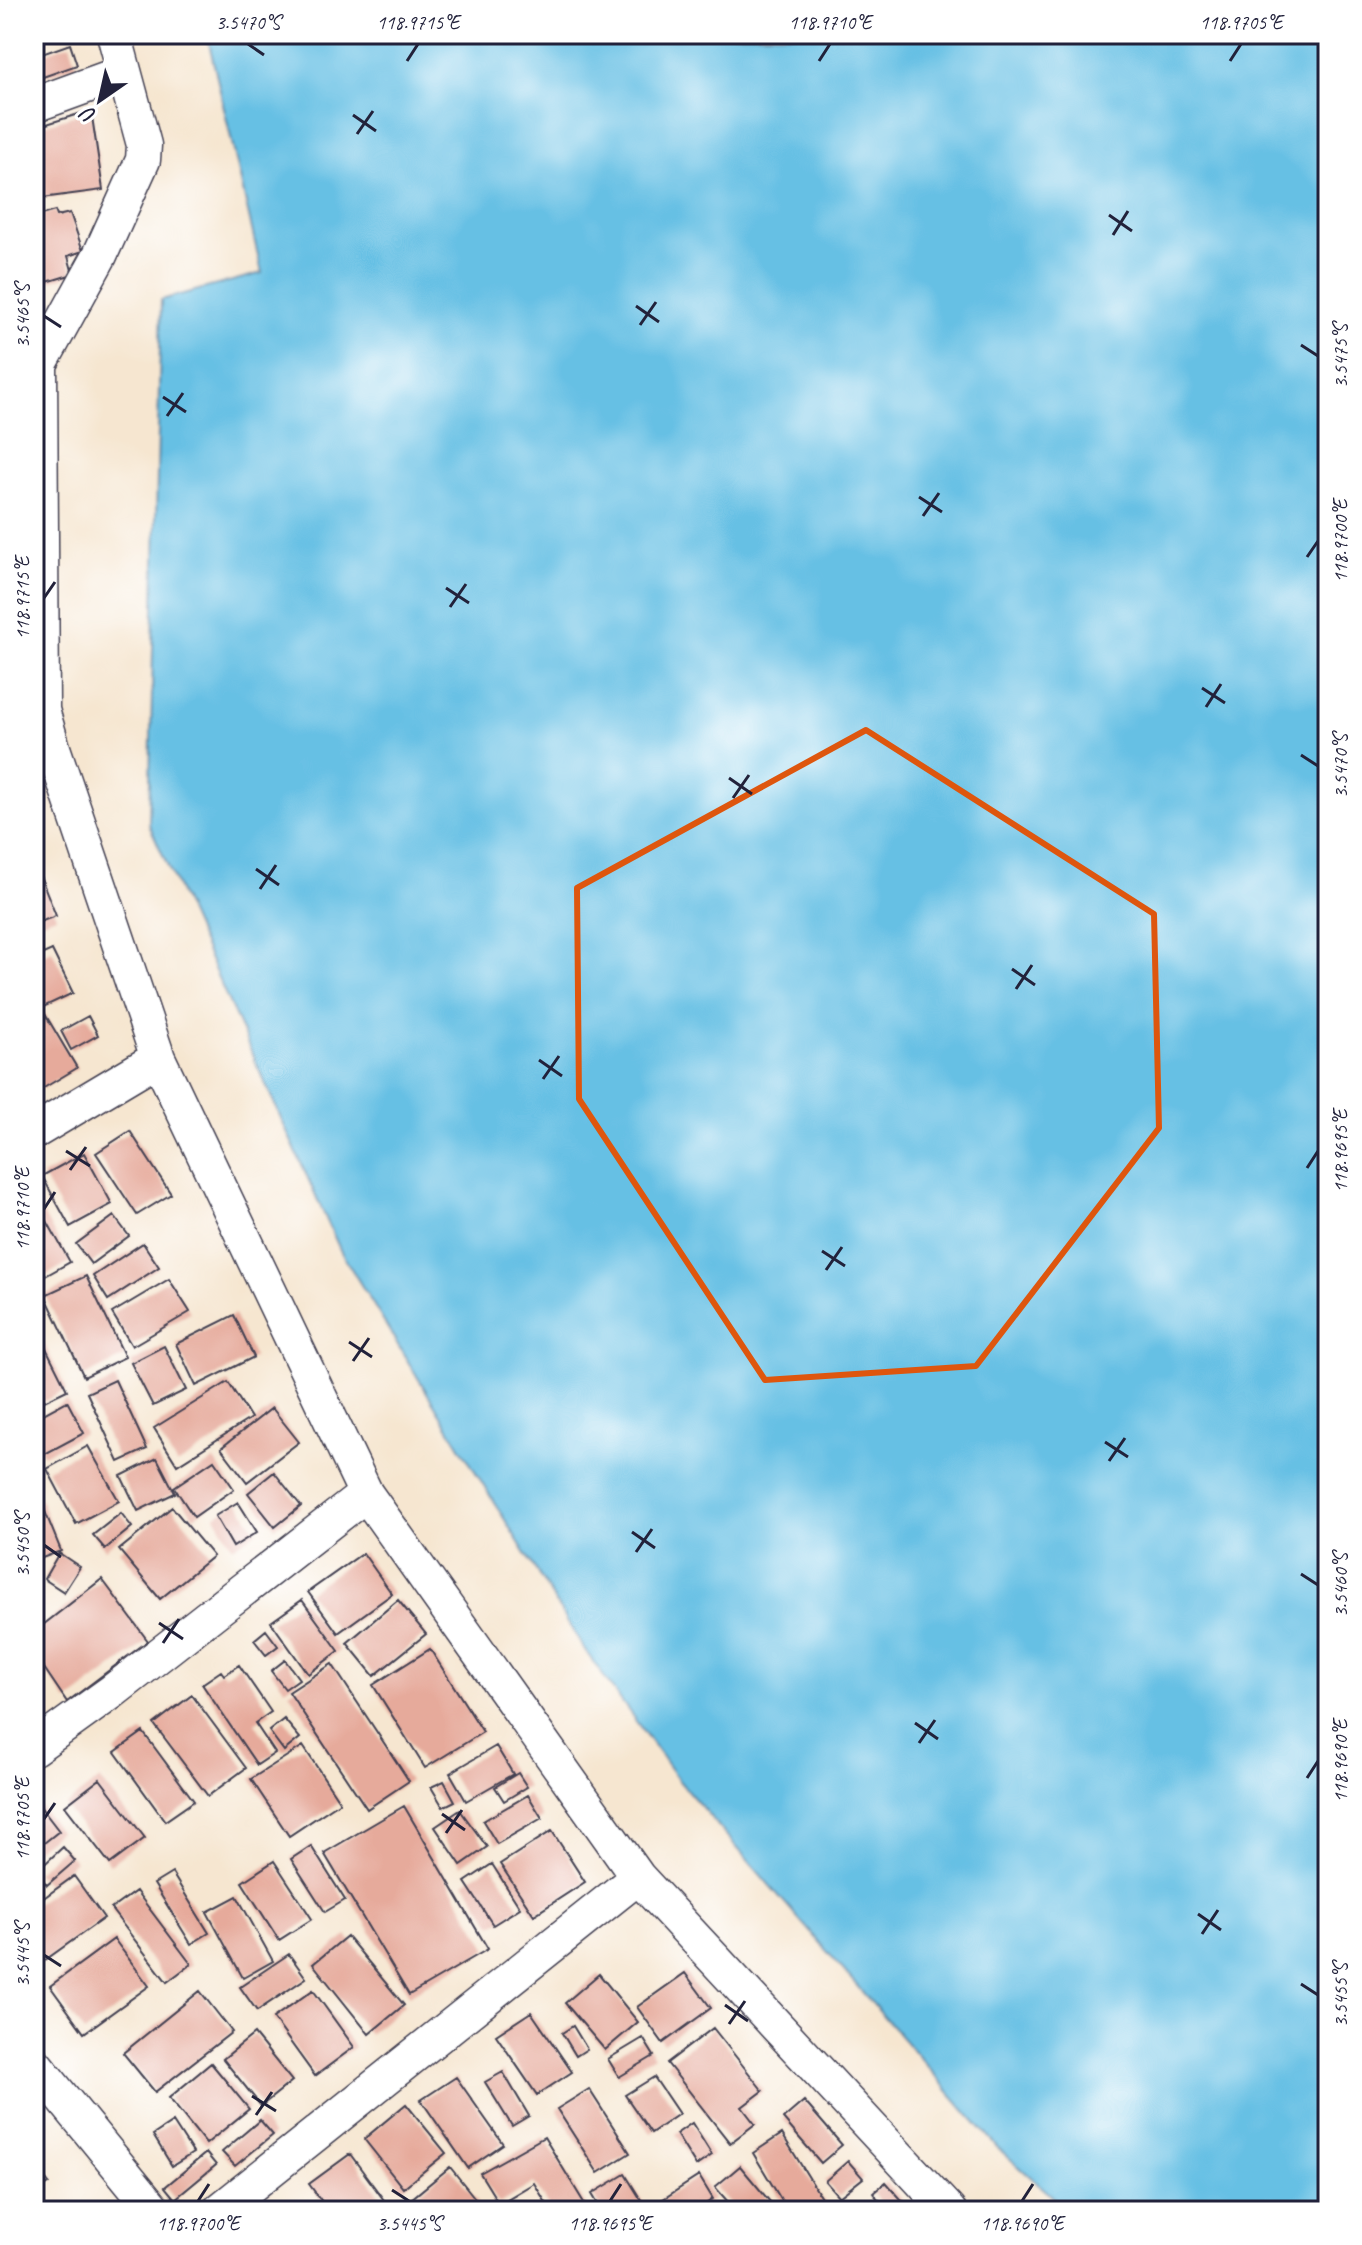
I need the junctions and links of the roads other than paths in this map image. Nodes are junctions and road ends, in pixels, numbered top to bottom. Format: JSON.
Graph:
{"nodes":[{"id":1,"x":114,"y":34,"type":"edge"},
{"id":2,"x":122,"y":73,"type":"junction"},
{"id":3,"x":34,"y":105,"type":"edge"},
{"id":4,"x":37,"y":366,"type":"edge"},
{"id":5,"x":38,"y":712,"type":"edge"},
{"id":6,"x":158,"y":1058,"type":"junction"},
{"id":7,"x":34,"y":1132,"type":"edge"},
{"id":8,"x":366,"y":1494,"type":"junction"},
{"id":9,"x":34,"y":1748,"type":"edge"},
{"id":10,"x":638,"y":1877,"type":"junction"},
{"id":11,"x":34,"y":2063,"type":"edge"},
{"id":12,"x":155,"y":2211,"type":"edge"},
{"id":13,"x":219,"y":2211,"type":"edge"},
{"id":14,"x":949,"y":2211,"type":"edge"}],
"edges":[{"from":1,"to":2,"type":"street"},
{"from":2,"to":3,"type":"street"},
{"from":2,"to":4,"type":"street"},
{"from":4,"to":5,"type":"street"},
{"from":5,"to":6,"type":"street"},
{"from":6,"to":7,"type":"street"},
{"from":6,"to":8,"type":"street"},
{"from":8,"to":9,"type":"street"},
{"from":8,"to":10,"type":"street"},
{"from":10,"to":13,"type":"street"},
{"from":10,"to":14,"type":"street"},
{"from":11,"to":12,"type":"street"}]}
